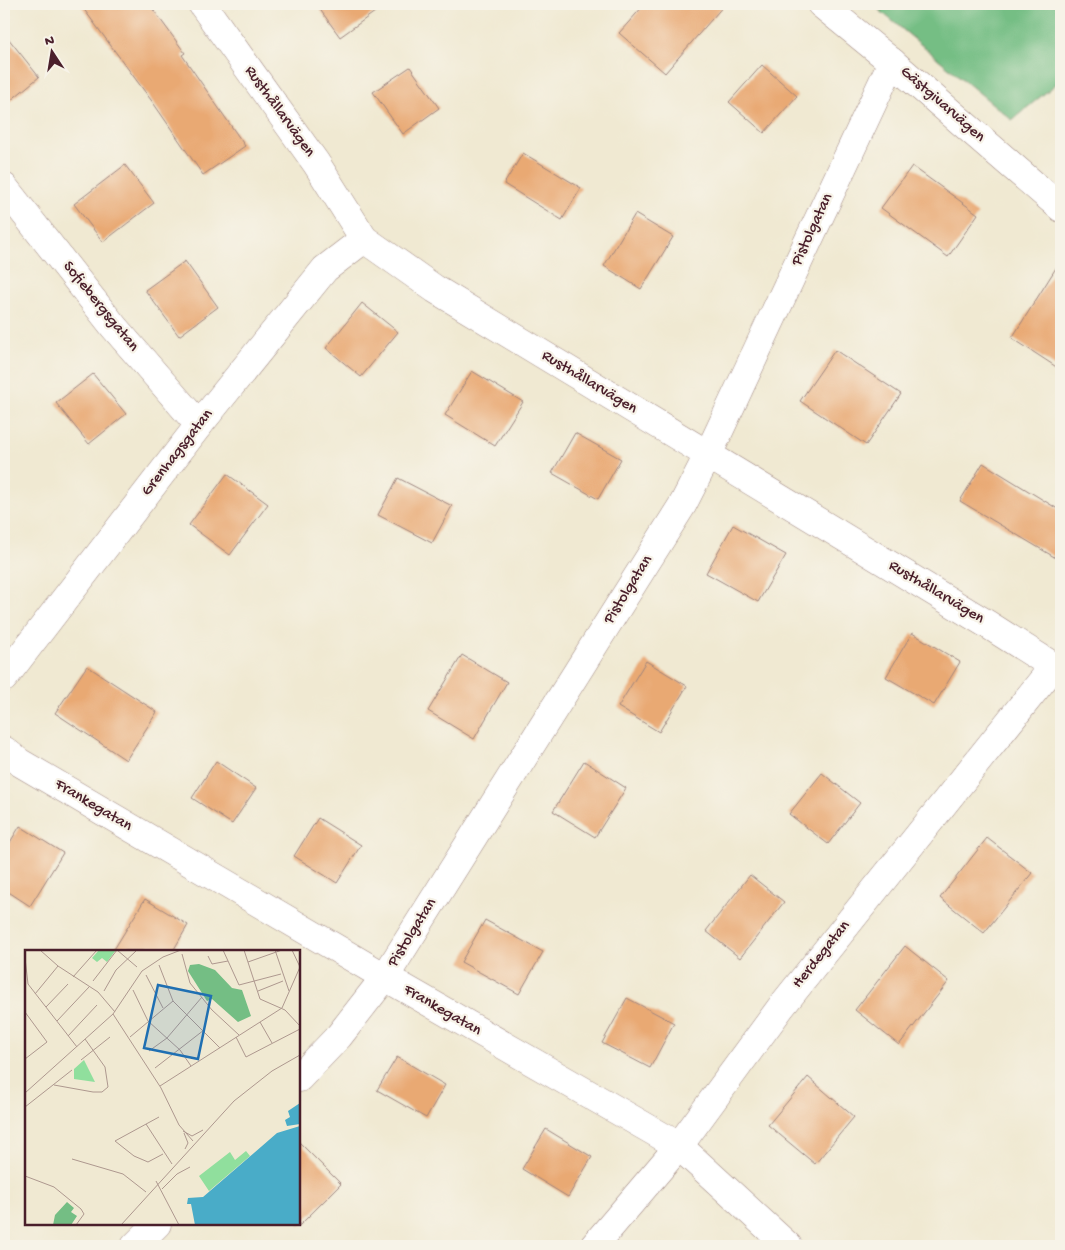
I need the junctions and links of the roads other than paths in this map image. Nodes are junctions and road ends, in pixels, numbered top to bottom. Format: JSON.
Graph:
{"nodes":[{"id":1,"x":202,"y":4,"type":"edge"},
{"id":2,"x":821,"y":4,"type":"edge"},
{"id":3,"x":892,"y":62,"type":"junction"},
{"id":4,"x":4,"y":187,"type":"edge"},
{"id":5,"x":1061,"y":208,"type":"edge"},
{"id":6,"x":364,"y":239,"type":"junction"},
{"id":7,"x":199,"y":425,"type":"junction"},
{"id":8,"x":708,"y":455,"type":"junction"},
{"id":9,"x":1058,"y":669,"type":"edge"},
{"id":10,"x":4,"y":678,"type":"edge"},
{"id":11,"x":4,"y":750,"type":"edge"},
{"id":12,"x":385,"y":978,"type":"junction"},
{"id":13,"x":300,"y":1077,"type":"edge"},
{"id":14,"x":679,"y":1146,"type":"junction"},
{"id":15,"x":156,"y":1225,"type":"edge"},
{"id":16,"x":135,"y":1246,"type":"edge"},
{"id":17,"x":594,"y":1246,"type":"edge"},
{"id":18,"x":788,"y":1246,"type":"edge"}],
"edges":[{"from":1,"to":6,"type":"street","name":"Rusthållarvägen"},
{"from":2,"to":3,"type":"street","name":"Gästgivarvägen"},
{"from":3,"to":5,"type":"street","name":"Gästgivarvägen"},
{"from":3,"to":8,"type":"street","name":"Pistolgatan"},
{"from":4,"to":7,"type":"street","name":"Sofiebergsgatan"},
{"from":6,"to":7,"type":"street","name":"Grenhagsgatan"},
{"from":6,"to":8,"type":"street","name":"Rusthållarvägen"},
{"from":7,"to":10,"type":"street","name":"Grenhagsgatan"},
{"from":8,"to":9,"type":"street","name":"Rusthållarvägen"},
{"from":8,"to":12,"type":"street","name":"Pistolgatan"},
{"from":9,"to":14,"type":"street","name":"Herdegatan"},
{"from":11,"to":12,"type":"street","name":"Frankegatan"},
{"from":12,"to":13,"type":"street","name":"Pistolgatan"},
{"from":12,"to":14,"type":"street","name":"Frankegatan"},
{"from":14,"to":17,"type":"street","name":"Herdegatan"},
{"from":14,"to":18,"type":"street","name":"Frankegatan"},
{"from":15,"to":16,"type":"street"}]}
